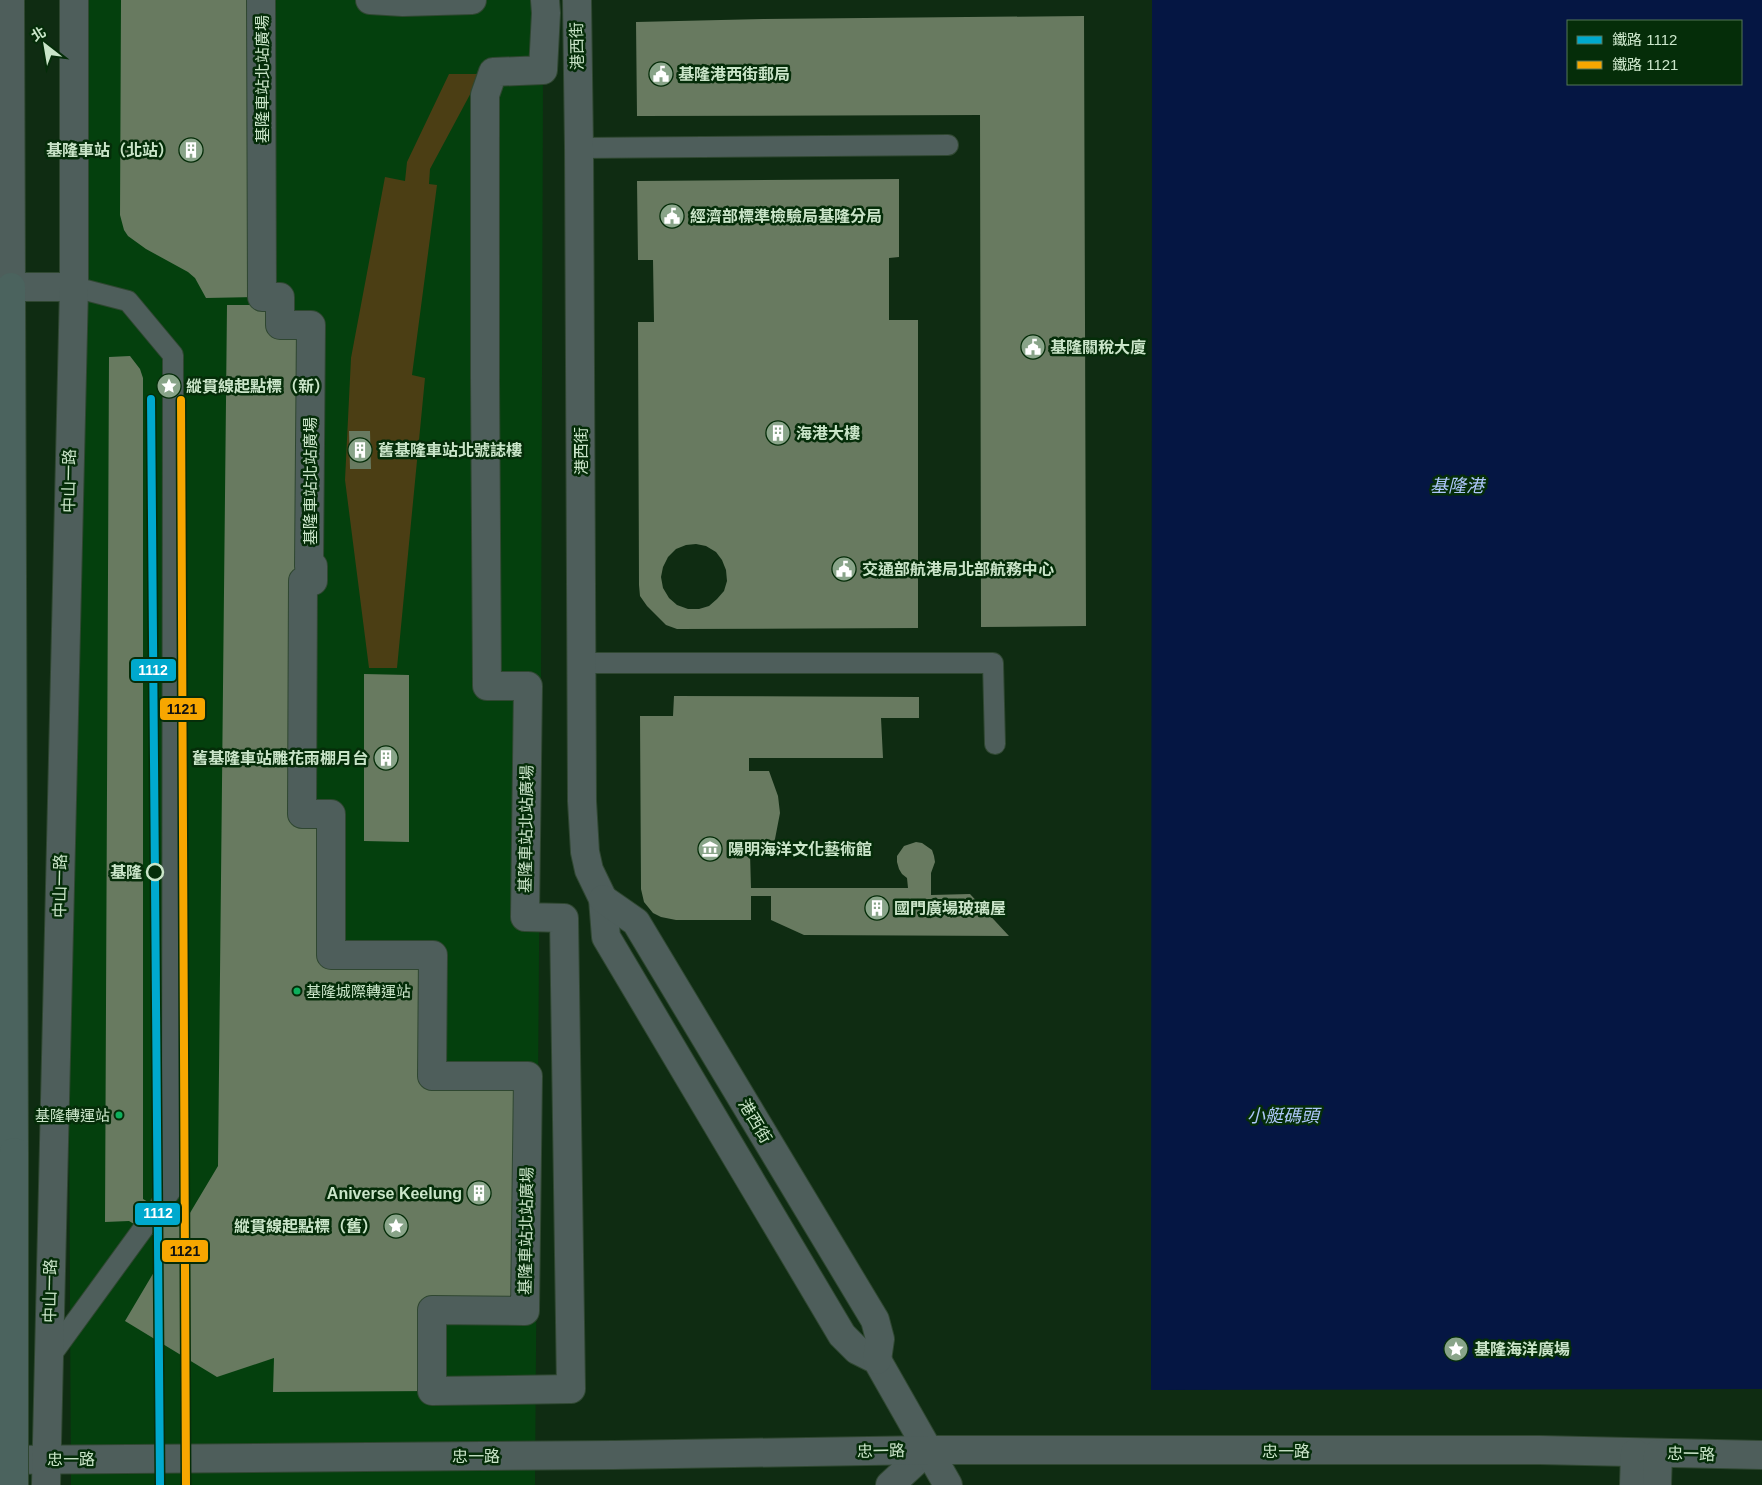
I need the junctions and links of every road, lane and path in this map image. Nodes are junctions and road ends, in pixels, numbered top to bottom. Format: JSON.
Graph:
{"nodes":[{"id":1,"x":10,"y":0,"type":"edge"},
{"id":2,"x":74,"y":0,"type":"edge"},
{"id":3,"x":261,"y":0,"type":"edge"},
{"id":4,"x":370,"y":0,"type":"edge"},
{"id":5,"x":472,"y":0,"type":"edge"},
{"id":6,"x":545,"y":0,"type":"edge"},
{"id":7,"x":577,"y":0,"type":"edge"},
{"id":8,"x":948,"y":145,"type":"dead end"},
{"id":9,"x":579,"y":148,"type":"junction"},
{"id":10,"x":6,"y":286,"type":"edge"},
{"id":11,"x":74,"y":287,"type":"junction"},
{"id":12,"x":582,"y":663,"type":"junction"},
{"id":13,"x":995,"y":744,"type":"dead end"},
{"id":14,"x":49,"y":1358,"type":"junction"},
{"id":15,"x":928,"y":1450,"type":"junction"},
{"id":16,"x":1646,"y":1453,"type":"junction"},
{"id":17,"x":1762,"y":1455,"type":"edge"},
{"id":18,"x":0,"y":1460,"type":"edge"},
{"id":19,"x":46,"y":1472,"type":"edge"},
{"id":20,"x":14,"y":1485,"type":"edge"},
{"id":21,"x":890,"y":1485,"type":"edge"},
{"id":22,"x":948,"y":1485,"type":"edge"},
{"id":23,"x":1634,"y":1485,"type":"edge"},
{"id":24,"x":1657,"y":1485,"type":"edge"}],
"edges":[{"from":1,"to":10,"type":"street"},
{"from":2,"to":11,"type":"street","name":"中山一路"},
{"from":3,"to":6,"type":"street","name":"基隆車站北站廣場"},
{"from":4,"to":5,"type":"street"},
{"from":7,"to":9,"type":"street","name":"港西街"},
{"from":8,"to":9,"type":"lane"},
{"from":9,"to":12,"type":"street","name":"港西街"},
{"from":10,"to":11,"type":"street"},
{"from":10,"to":20,"type":"highway","bridge":true},
{"from":11,"to":14,"type":"street","name":"中山一路"},
{"from":11,"to":14,"type":"lane"},
{"from":12,"to":13,"type":"lane"},
{"from":12,"to":15,"type":"street","name":"港西街"},
{"from":14,"to":19,"type":"street","name":"中山一路"},
{"from":15,"to":16,"type":"street","name":"忠一路"},
{"from":15,"to":19,"type":"street","name":"忠一路"},
{"from":15,"to":21,"type":"street"},
{"from":15,"to":22,"type":"street","name":"港西街"},
{"from":16,"to":17,"type":"street","name":"忠一路"},
{"from":16,"to":23,"type":"street"},
{"from":16,"to":24,"type":"street"},
{"from":18,"to":19,"type":"street","name":"忠一路"}]}
